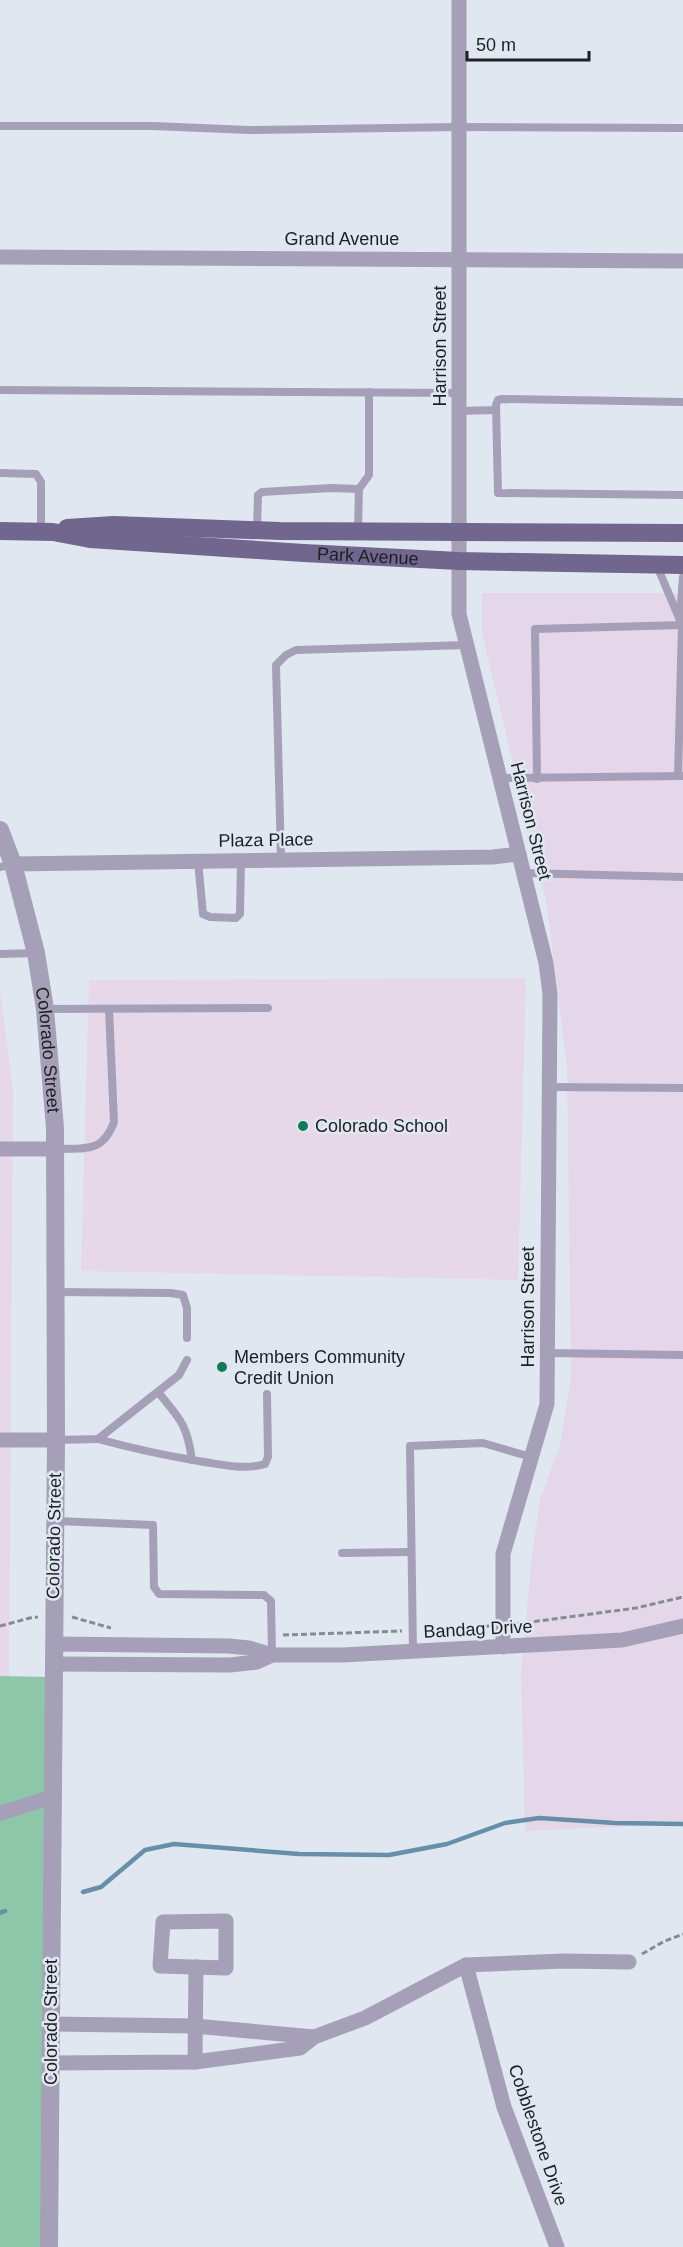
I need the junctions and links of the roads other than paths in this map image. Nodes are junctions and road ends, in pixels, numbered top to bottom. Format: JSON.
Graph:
{"nodes":[{"id":1,"x":459,"y":0,"type":"edge"},
{"id":2,"x":0,"y":126,"type":"edge"},
{"id":3,"x":459,"y":127,"type":"junction"},
{"id":4,"x":683,"y":128,"type":"edge"},
{"id":5,"x":0,"y":257,"type":"edge"},
{"id":6,"x":459,"y":260,"type":"junction"},
{"id":7,"x":683,"y":261,"type":"edge"},
{"id":8,"x":0,"y":390,"type":"edge"},
{"id":9,"x":369,"y":392,"type":"junction"},
{"id":10,"x":459,"y":393,"type":"junction"},
{"id":11,"x":683,"y":402,"type":"edge"},
{"id":12,"x":459,"y":411,"type":"junction"},
{"id":13,"x":496,"y":411,"type":"junction"},
{"id":14,"x":0,"y":473,"type":"edge"},
{"id":15,"x":359,"y":489,"type":"junction"},
{"id":16,"x":683,"y":495,"type":"edge"},
{"id":17,"x":257,"y":530,"type":"junction"},
{"id":18,"x":0,"y":531,"type":"edge"},
{"id":19,"x":47,"y":531,"type":"junction"},
{"id":20,"x":358,"y":531,"type":"junction"},
{"id":21,"x":459,"y":532,"type":"junction"},
{"id":22,"x":683,"y":533,"type":"edge"},
{"id":23,"x":257,"y":550,"type":"junction"},
{"id":24,"x":459,"y":561,"type":"junction"},
{"id":25,"x":656,"y":565,"type":"junction"},
{"id":26,"x":683,"y":565,"type":"edge"},
{"id":27,"x":683,"y":577,"type":"edge"},
{"id":28,"x":682,"y":622,"type":"edge"},
{"id":29,"x":467,"y":645,"type":"junction"},
{"id":30,"x":681,"y":776,"type":"edge"},
{"id":31,"x":500,"y":778,"type":"junction"},
{"id":32,"x":537,"y":779,"type":"junction"},
{"id":33,"x":0,"y":831,"type":"edge"},
{"id":34,"x":519,"y":854,"type":"junction"},
{"id":35,"x":242,"y":860,"type":"junction"},
{"id":36,"x":281,"y":860,"type":"junction"},
{"id":37,"x":198,"y":861,"type":"junction"},
{"id":38,"x":6,"y":865,"type":"edge"},
{"id":39,"x":523,"y":873,"type":"junction"},
{"id":40,"x":683,"y":877,"type":"edge"},
{"id":41,"x":36,"y":953,"type":"junction"},
{"id":42,"x":0,"y":954,"type":"edge"},
{"id":43,"x":268,"y":1008,"type":"dead end"},
{"id":44,"x":45,"y":1009,"type":"junction"},
{"id":45,"x":109,"y":1009,"type":"junction"},
{"id":46,"x":549,"y":1088,"type":"junction"},
{"id":47,"x":683,"y":1088,"type":"edge"},
{"id":48,"x":0,"y":1149,"type":"edge"},
{"id":49,"x":56,"y":1149,"type":"junction"},
{"id":50,"x":56,"y":1292,"type":"junction"},
{"id":51,"x":187,"y":1338,"type":"dead end"},
{"id":52,"x":548,"y":1353,"type":"junction"},
{"id":53,"x":683,"y":1355,"type":"edge"},
{"id":54,"x":187,"y":1360,"type":"dead end"},
{"id":55,"x":158,"y":1392,"type":"junction"},
{"id":56,"x":267,"y":1394,"type":"dead end"},
{"id":57,"x":98,"y":1439,"type":"junction"},
{"id":58,"x":0,"y":1440,"type":"edge"},
{"id":59,"x":56,"y":1440,"type":"junction"},
{"id":60,"x":531,"y":1457,"type":"junction"},
{"id":61,"x":192,"y":1460,"type":"junction"},
{"id":62,"x":55,"y":1521,"type":"junction"},
{"id":63,"x":411,"y":1551,"type":"junction"},
{"id":64,"x":342,"y":1553,"type":"dead end"},
{"id":65,"x":683,"y":1626,"type":"edge"},
{"id":66,"x":54,"y":1644,"type":"junction"},
{"id":67,"x":503,"y":1647,"type":"junction"},
{"id":68,"x":413,"y":1651,"type":"junction"},
{"id":69,"x":272,"y":1655,"type":"junction"},
{"id":70,"x":54,"y":1664,"type":"junction"},
{"id":71,"x":52,"y":1797,"type":"junction"},
{"id":72,"x":0,"y":1813,"type":"edge"},
{"id":73,"x":629,"y":1962,"type":"road end"},
{"id":74,"x":466,"y":1965,"type":"junction"},
{"id":75,"x":196,"y":1967,"type":"junction"},
{"id":76,"x":51,"y":2024,"type":"junction"},
{"id":77,"x":195,"y":2026,"type":"junction"},
{"id":78,"x":314,"y":2037,"type":"junction"},
{"id":79,"x":195,"y":2062,"type":"junction"},
{"id":80,"x":50,"y":2063,"type":"junction"},
{"id":81,"x":49,"y":2247,"type":"edge"},
{"id":82,"x":557,"y":2247,"type":"edge"}],
"edges":[{"from":1,"to":3,"type":"street","name":"Harrison Street"},
{"from":2,"to":3,"type":"lane"},
{"from":3,"to":4,"type":"lane"},
{"from":3,"to":6,"type":"street","name":"Harrison Street"},
{"from":5,"to":6,"type":"street","name":"Grand Avenue"},
{"from":6,"to":7,"type":"street","name":"Grand Avenue"},
{"from":6,"to":10,"type":"street","name":"Harrison Street"},
{"from":8,"to":9,"type":"lane"},
{"from":9,"to":10,"type":"lane"},
{"from":9,"to":15,"type":"lane"},
{"from":10,"to":12,"type":"street","name":"Harrison Street"},
{"from":11,"to":13,"type":"lane"},
{"from":12,"to":13,"type":"lane"},
{"from":12,"to":21,"type":"street","name":"Harrison Street"},
{"from":13,"to":16,"type":"lane"},
{"from":14,"to":19,"type":"lane"},
{"from":15,"to":17,"type":"lane"},
{"from":15,"to":20,"type":"lane"},
{"from":17,"to":19,"type":"main road","name":"Park Avenue"},
{"from":17,"to":20,"type":"main road","name":"Park Avenue"},
{"from":17,"to":23,"type":"lane"},
{"from":18,"to":19,"type":"main road","name":"Park Avenue"},
{"from":19,"to":23,"type":"main road","name":"Park Avenue"},
{"from":20,"to":21,"type":"main road","name":"Park Avenue"},
{"from":21,"to":22,"type":"main road","name":"Park Avenue"},
{"from":21,"to":24,"type":"street","name":"Harrison Street"},
{"from":23,"to":24,"type":"main road","name":"Park Avenue"},
{"from":24,"to":25,"type":"main road","name":"Park Avenue"},
{"from":24,"to":29,"type":"street","name":"Harrison Street"},
{"from":25,"to":26,"type":"main road","name":"Park Avenue"},
{"from":25,"to":28,"type":"lane"},
{"from":27,"to":28,"type":"lane"},
{"from":28,"to":30,"type":"lane"},
{"from":28,"to":32,"type":"lane"},
{"from":29,"to":31,"type":"street","name":"Harrison Street"},
{"from":29,"to":36,"type":"lane"},
{"from":30,"to":32,"type":"lane"},
{"from":31,"to":32,"type":"lane"},
{"from":31,"to":34,"type":"street","name":"Harrison Street"},
{"from":33,"to":38,"type":"street","name":"Colorado Street"},
{"from":34,"to":36,"type":"street","name":"Plaza Place"},
{"from":34,"to":39,"type":"street","name":"Harrison Street"},
{"from":35,"to":36,"type":"street","name":"Plaza Place"},
{"from":35,"to":37,"type":"street","name":"Plaza Place"},
{"from":35,"to":37,"type":"lane"},
{"from":37,"to":38,"type":"street","name":"Plaza Place"},
{"from":38,"to":41,"type":"street","name":"Colorado Street"},
{"from":39,"to":40,"type":"lane"},
{"from":39,"to":46,"type":"street","name":"Harrison Street"},
{"from":41,"to":42,"type":"lane"},
{"from":41,"to":44,"type":"street","name":"Colorado Street"},
{"from":43,"to":45,"type":"lane"},
{"from":44,"to":45,"type":"lane"},
{"from":44,"to":49,"type":"street","name":"Colorado Street"},
{"from":45,"to":49,"type":"lane"},
{"from":46,"to":47,"type":"lane"},
{"from":46,"to":52,"type":"street","name":"Harrison Street"},
{"from":48,"to":49,"type":"street"},
{"from":49,"to":50,"type":"street","name":"Colorado Street"},
{"from":50,"to":51,"type":"lane"},
{"from":50,"to":59,"type":"street","name":"Colorado Street"},
{"from":52,"to":53,"type":"lane"},
{"from":52,"to":60,"type":"street","name":"Harrison Street"},
{"from":54,"to":55,"type":"lane"},
{"from":55,"to":57,"type":"lane"},
{"from":55,"to":61,"type":"lane"},
{"from":56,"to":61,"type":"lane"},
{"from":57,"to":59,"type":"lane"},
{"from":57,"to":61,"type":"lane"},
{"from":58,"to":59,"type":"street"},
{"from":59,"to":62,"type":"street","name":"Colorado Street"},
{"from":60,"to":63,"type":"lane"},
{"from":60,"to":67,"type":"street","name":"Harrison Street"},
{"from":62,"to":66,"type":"street","name":"Colorado Street"},
{"from":62,"to":69,"type":"lane"},
{"from":63,"to":64,"type":"lane"},
{"from":63,"to":68,"type":"lane"},
{"from":65,"to":67,"type":"street","name":"Bandag Drive"},
{"from":66,"to":69,"type":"street","name":"Bandag Drive"},
{"from":66,"to":70,"type":"street","name":"Colorado Street"},
{"from":67,"to":68,"type":"street","name":"Bandag Drive"},
{"from":68,"to":69,"type":"street","name":"Bandag Drive"},
{"from":69,"to":70,"type":"street","name":"Bandag Drive"},
{"from":70,"to":71,"type":"street","name":"Colorado Street"},
{"from":71,"to":72,"type":"street"},
{"from":71,"to":76,"type":"street","name":"Colorado Street"},
{"from":73,"to":74,"type":"street"},
{"from":74,"to":78,"type":"street"},
{"from":74,"to":82,"type":"street","name":"Cobblestone Drive"},
{"from":75,"to":75,"type":"street"},
{"from":75,"to":77,"type":"street"},
{"from":76,"to":77,"type":"street"},
{"from":76,"to":80,"type":"street","name":"Colorado Street"},
{"from":77,"to":78,"type":"street"},
{"from":77,"to":79,"type":"street"},
{"from":78,"to":79,"type":"street"},
{"from":79,"to":80,"type":"street"},
{"from":80,"to":81,"type":"street","name":"Colorado Street"}]}
